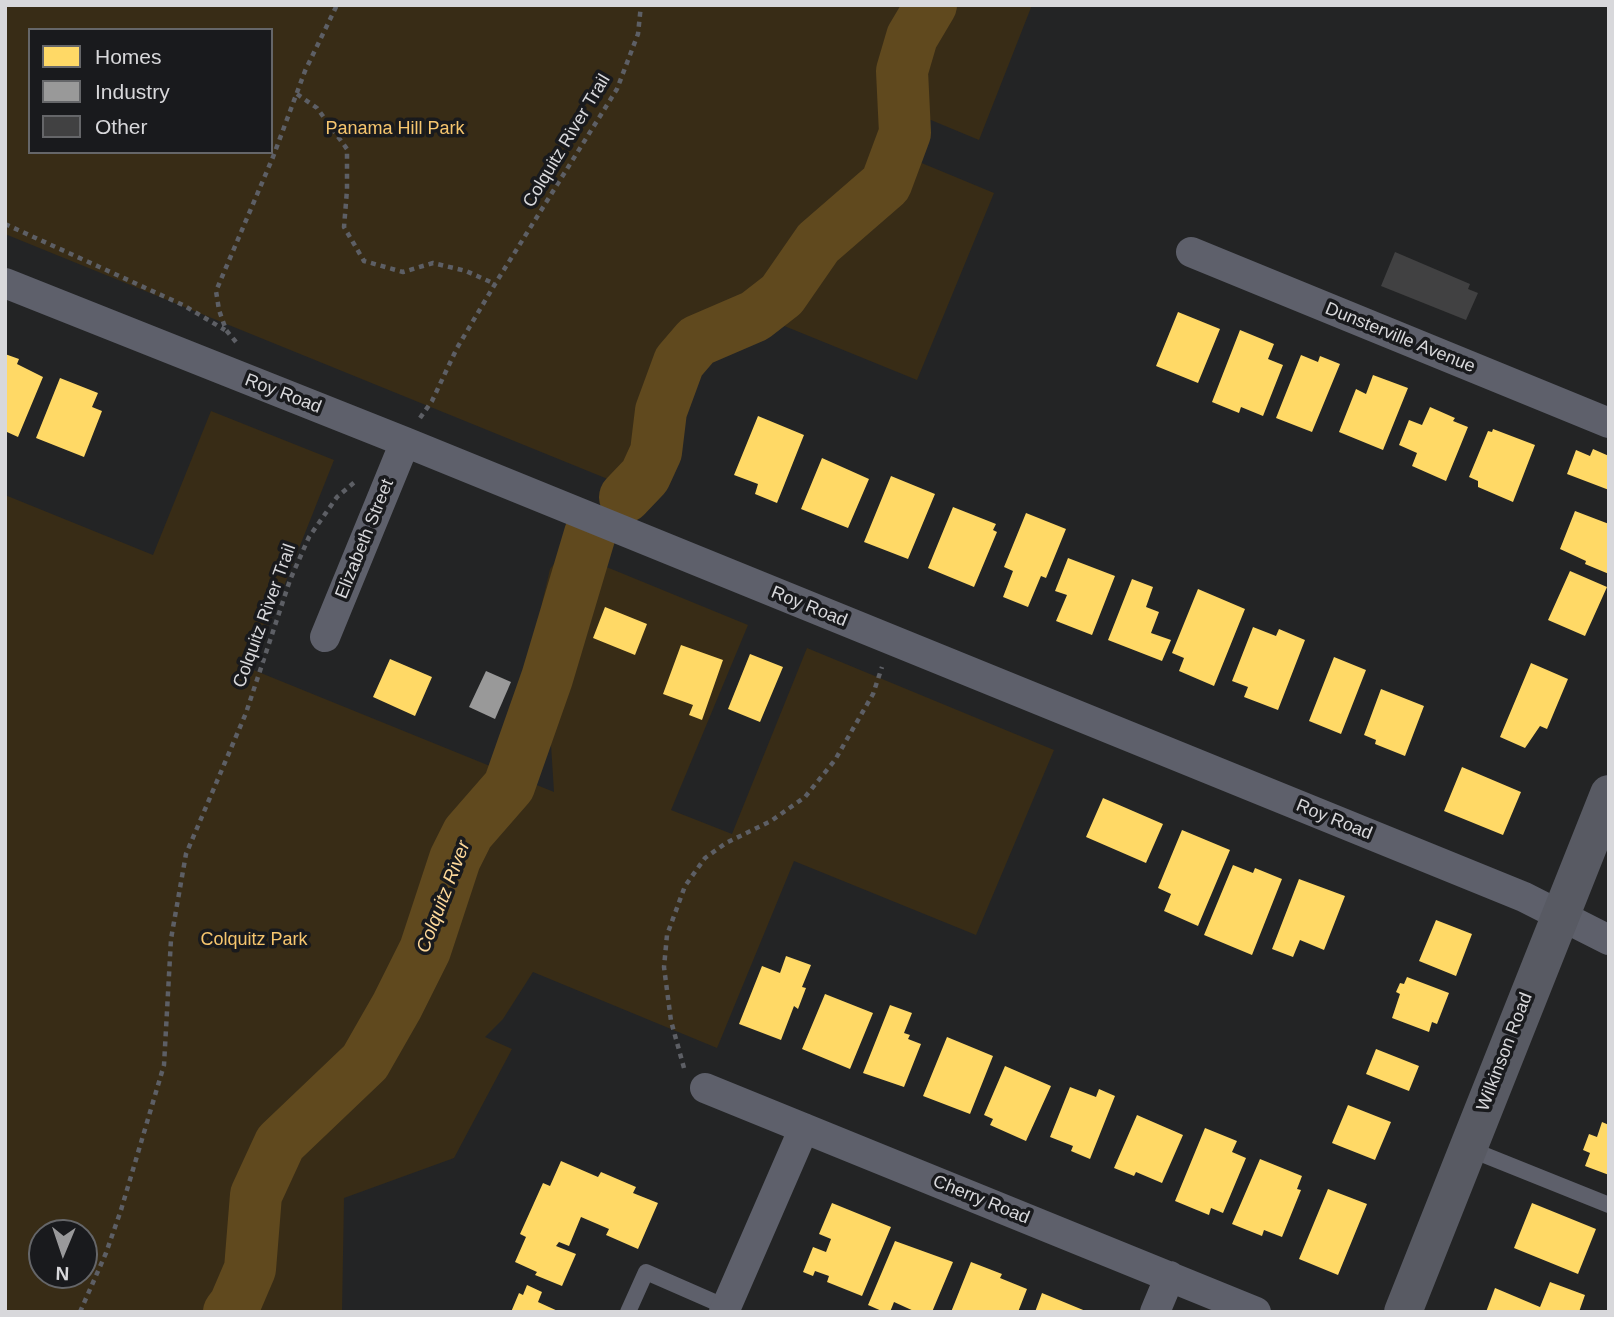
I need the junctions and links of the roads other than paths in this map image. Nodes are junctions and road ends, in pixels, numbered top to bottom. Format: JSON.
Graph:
{"nodes":[{"id":1,"x":1191,"y":252,"type":"dead end"},
{"id":2,"x":5,"y":283,"type":"edge"},
{"id":3,"x":1609,"y":423,"type":"edge"},
{"id":4,"x":405,"y":442,"type":"junction"},
{"id":5,"x":325,"y":637,"type":"dead end"},
{"id":6,"x":1609,"y":794,"type":"edge"},
{"id":7,"x":1559,"y":914,"type":"junction"},
{"id":8,"x":1609,"y":940,"type":"edge"},
{"id":9,"x":705,"y":1088,"type":"road end"},
{"id":10,"x":804,"y":1128,"type":"junction"},
{"id":11,"x":1467,"y":1148,"type":"junction"},
{"id":12,"x":1609,"y":1205,"type":"edge"},
{"id":13,"x":1170,"y":1276,"type":"junction"},
{"id":14,"x":725,"y":1310,"type":"edge"},
{"id":15,"x":628,"y":1312,"type":"edge"},
{"id":16,"x":1155,"y":1312,"type":"edge"},
{"id":17,"x":1256,"y":1312,"type":"edge"},
{"id":18,"x":1403,"y":1312,"type":"edge"}],
"edges":[{"from":1,"to":3,"type":"street","name":"Dunsterville Avenue"},
{"from":2,"to":4,"type":"street","name":"Roy Road"},
{"from":4,"to":5,"type":"street","name":"Elizabeth Street"},
{"from":4,"to":7,"type":"street","name":"Roy Road"},
{"from":6,"to":7,"type":"main road","name":"Wilkinson Road"},
{"from":7,"to":8,"type":"street","name":"Roy Road"},
{"from":7,"to":11,"type":"main road","name":"Wilkinson Road"},
{"from":9,"to":10,"type":"street","name":"Cherry Road"},
{"from":10,"to":13,"type":"street","name":"Cherry Road"},
{"from":10,"to":14,"type":"street"},
{"from":11,"to":12,"type":"lane"},
{"from":11,"to":18,"type":"main road","name":"Wilkinson Road"},
{"from":13,"to":16,"type":"street"},
{"from":13,"to":17,"type":"street","name":"Cherry Road"},
{"from":14,"to":15,"type":"lane"}]}
